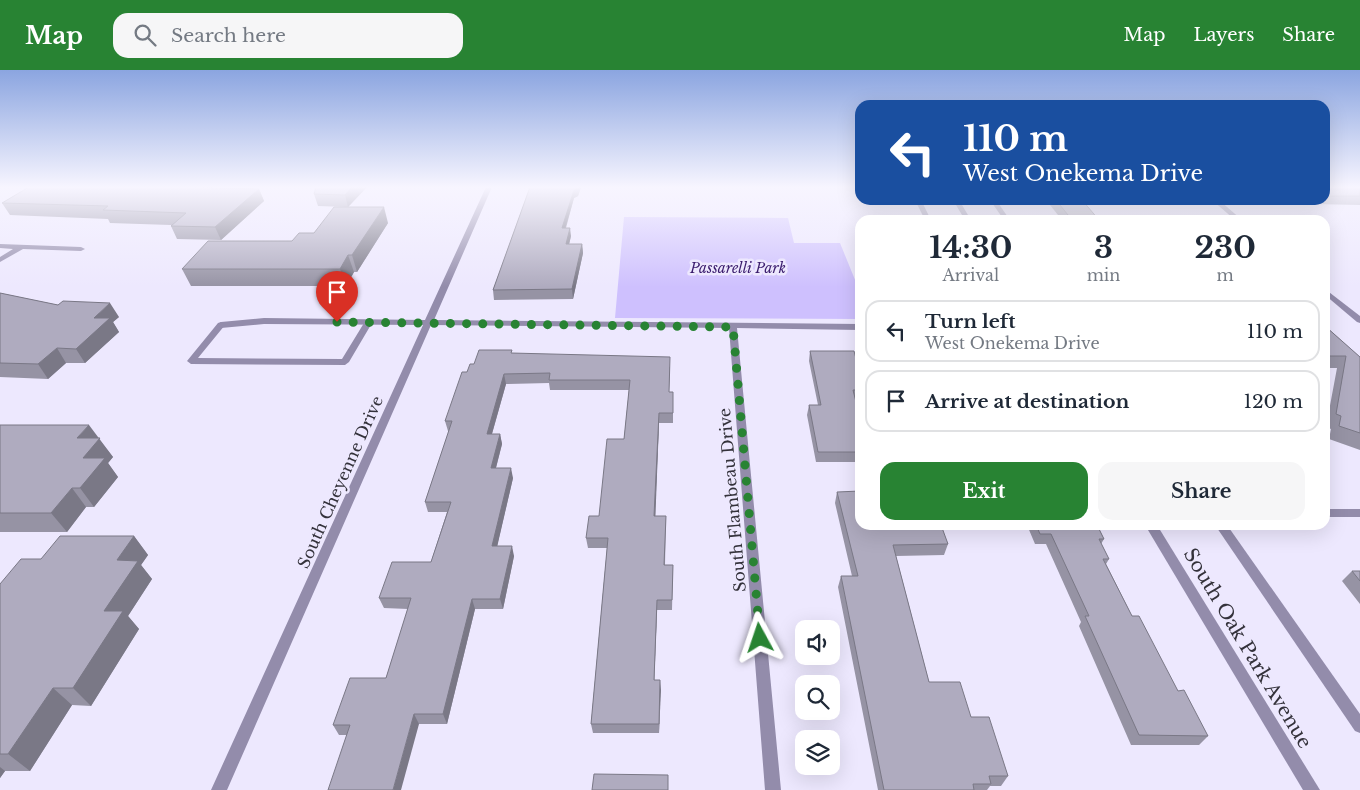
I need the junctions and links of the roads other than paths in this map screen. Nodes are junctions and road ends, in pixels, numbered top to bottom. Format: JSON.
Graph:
{"nodes":[{"id":1,"x":474,"y":221,"type":"edge"},
{"id":2,"x":0,"y":246,"type":"edge"},
{"id":3,"x":21,"y":247,"type":"junction"},
{"id":4,"x":81,"y":249,"type":"dead end"},
{"id":5,"x":0,"y":260,"type":"edge"},
{"id":6,"x":1330,"y":295,"type":"edge"},
{"id":7,"x":1360,"y":320,"type":"edge"},
{"id":8,"x":368,"y":323,"type":"junction"},
{"id":9,"x":429,"y":323,"type":"junction"},
{"id":10,"x":733,"y":327,"type":"junction"},
{"id":11,"x":855,"y":327,"type":"edge"},
{"id":12,"x":1330,"y":513,"type":"edge"},
{"id":13,"x":1360,"y":513,"type":"edge"},
{"id":14,"x":1154,"y":530,"type":"edge"},
{"id":15,"x":1223,"y":530,"type":"edge"},
{"id":16,"x":1360,"y":726,"type":"edge"},
{"id":17,"x":219,"y":790,"type":"edge"},
{"id":18,"x":773,"y":790,"type":"edge"},
{"id":19,"x":1312,"y":790,"type":"edge"}],
"edges":[{"from":1,"to":9,"type":"street","name":"South Cheyenne Drive"},
{"from":2,"to":3,"type":"street"},
{"from":3,"to":4,"type":"street"},
{"from":3,"to":5,"type":"street"},
{"from":6,"to":7,"type":"street"},
{"from":8,"to":8,"type":"street"},
{"from":8,"to":9,"type":"street"},
{"from":9,"to":10,"type":"street"},
{"from":9,"to":17,"type":"street","name":"South Cheyenne Drive"},
{"from":10,"to":11,"type":"street"},
{"from":10,"to":18,"type":"street","name":"South Flambeau Drive"},
{"from":12,"to":13,"type":"street"},
{"from":14,"to":19,"type":"street","name":"South Oak Park Avenue"},
{"from":15,"to":16,"type":"street"}]}
